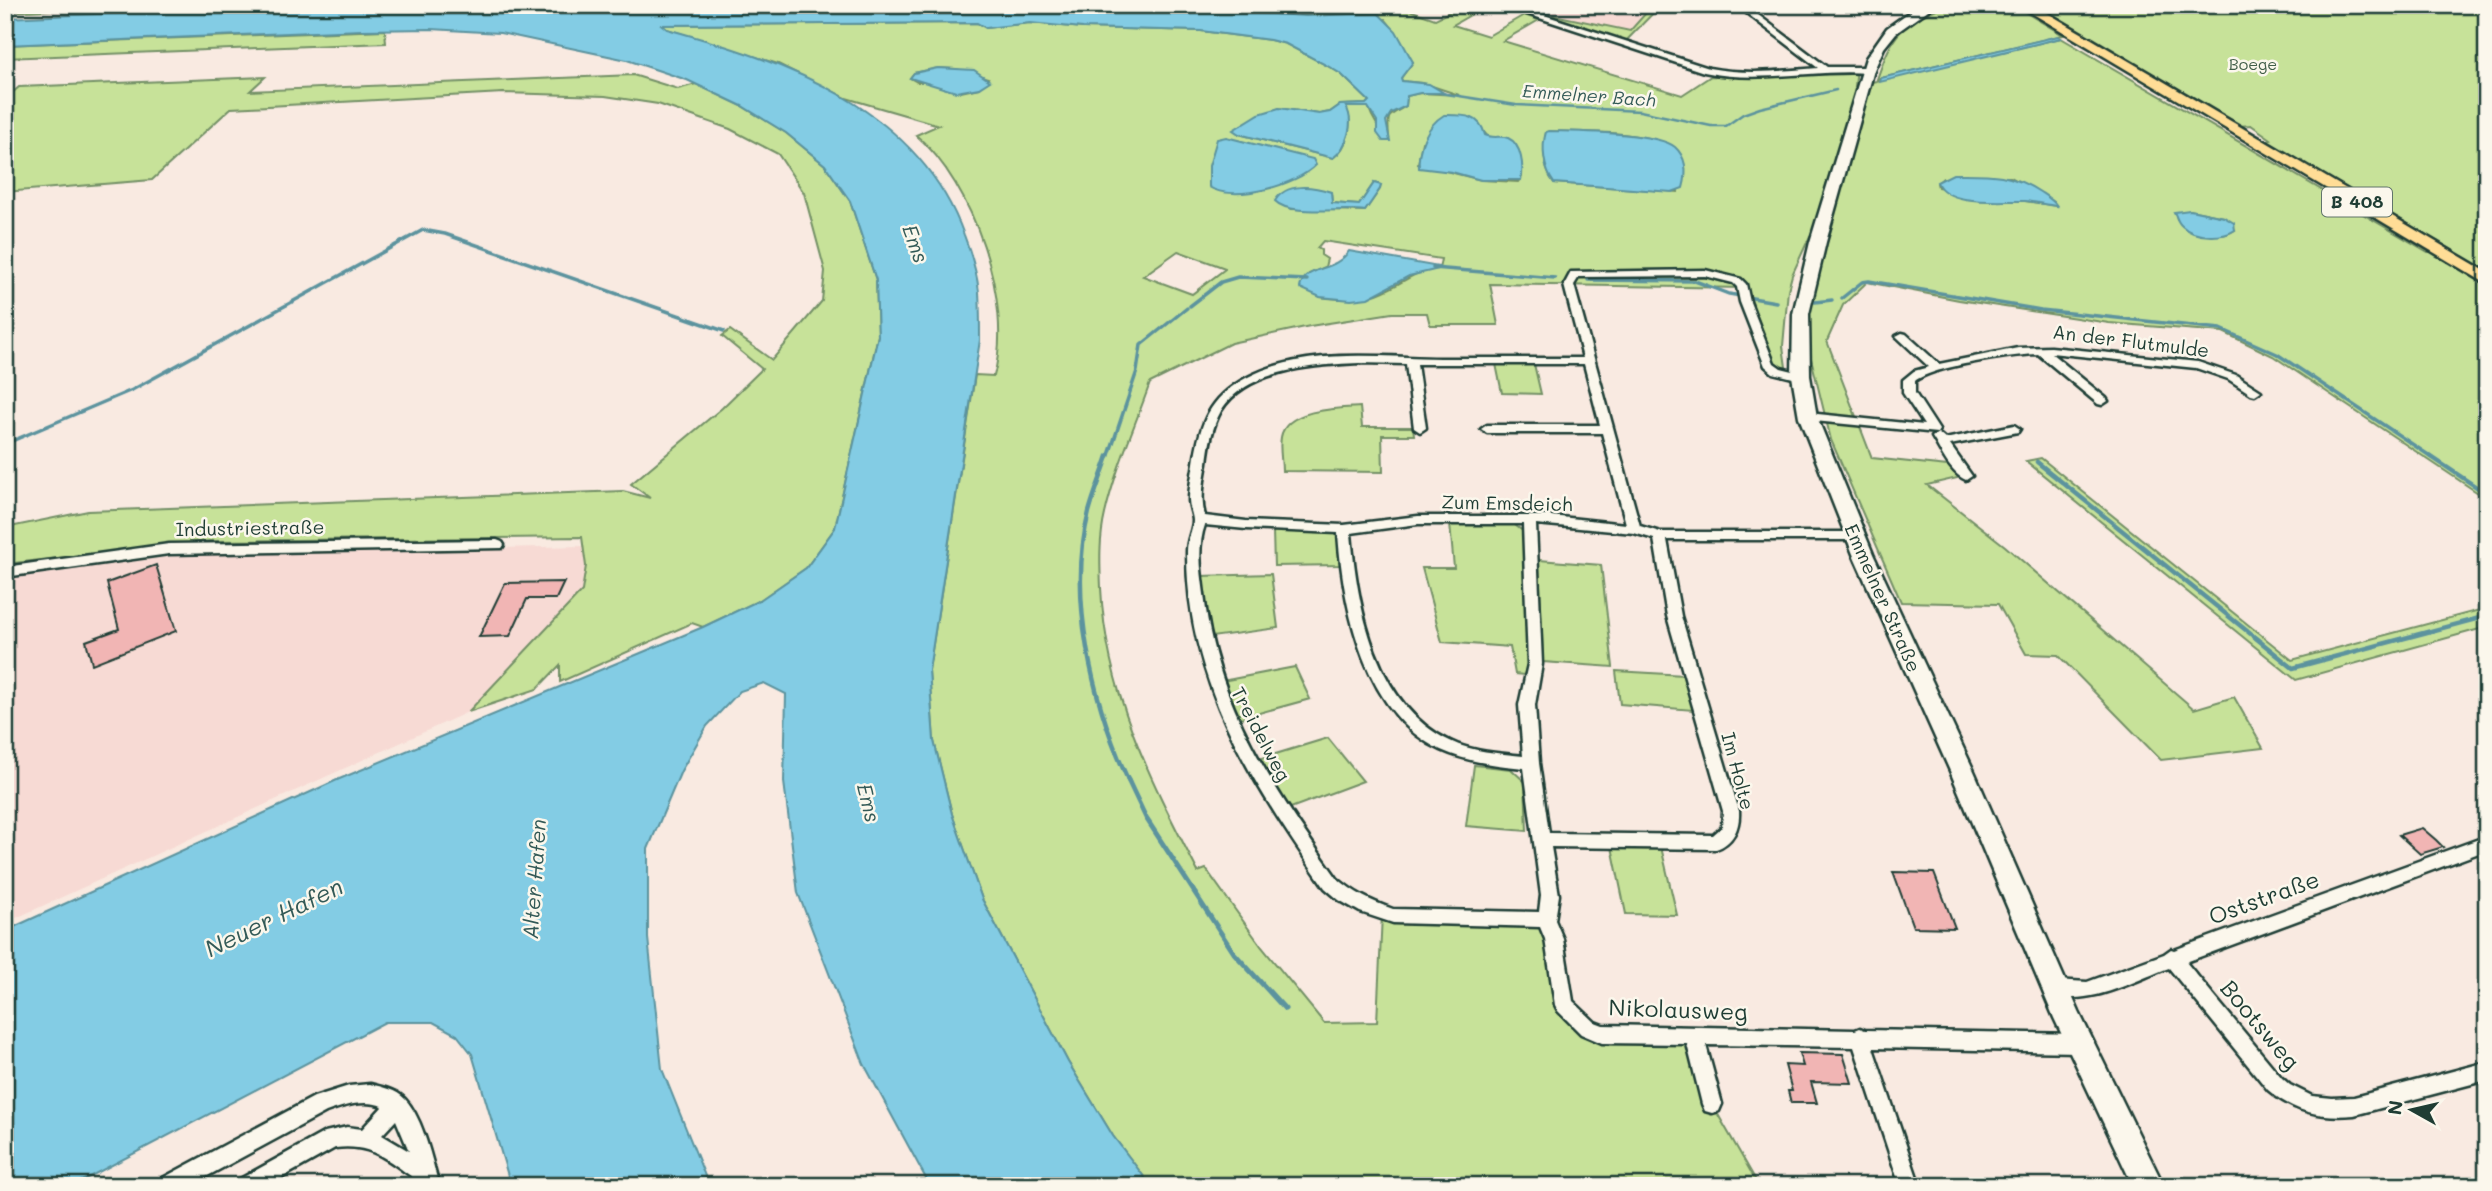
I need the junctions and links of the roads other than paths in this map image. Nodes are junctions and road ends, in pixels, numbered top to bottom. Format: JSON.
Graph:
{"nodes":[{"id":1,"x":1504,"y":5,"type":"edge"},
{"id":2,"x":1740,"y":5,"type":"edge"},
{"id":3,"x":1928,"y":5,"type":"edge"},
{"id":4,"x":2024,"y":5,"type":"edge"},
{"id":5,"x":1825,"y":69,"type":"junction"},
{"id":6,"x":1868,"y":70,"type":"junction"},
{"id":7,"x":2228,"y":126,"type":"joint"},
{"id":8,"x":2487,"y":279,"type":"edge"},
{"id":9,"x":1902,"y":336,"type":"dead end"},
{"id":10,"x":2039,"y":350,"type":"junction"},
{"id":11,"x":1411,"y":361,"type":"junction"},
{"id":12,"x":1588,"y":361,"type":"junction"},
{"id":13,"x":1937,"y":368,"type":"junction"},
{"id":14,"x":1801,"y":376,"type":"junction"},
{"id":15,"x":2255,"y":391,"type":"dead end"},
{"id":16,"x":2102,"y":401,"type":"dead end"},
{"id":17,"x":1808,"y":417,"type":"junction"},
{"id":18,"x":1420,"y":428,"type":"dead end"},
{"id":19,"x":1487,"y":429,"type":"dead end"},
{"id":20,"x":1606,"y":429,"type":"junction"},
{"id":21,"x":2014,"y":429,"type":"dead end"},
{"id":22,"x":1933,"y":430,"type":"junction"},
{"id":23,"x":1942,"y":443,"type":"junction"},
{"id":24,"x":1966,"y":476,"type":"dead end"},
{"id":25,"x":1200,"y":520,"type":"junction"},
{"id":26,"x":1529,"y":521,"type":"junction"},
{"id":27,"x":1344,"y":530,"type":"junction"},
{"id":28,"x":1634,"y":530,"type":"junction"},
{"id":29,"x":1660,"y":536,"type":"junction"},
{"id":30,"x":1855,"y":536,"type":"junction"},
{"id":31,"x":497,"y":545,"type":"dead end"},
{"id":32,"x":5,"y":572,"type":"edge"},
{"id":33,"x":1531,"y":763,"type":"junction"},
{"id":34,"x":1543,"y":840,"type":"junction"},
{"id":35,"x":2487,"y":843,"type":"edge"},
{"id":36,"x":1546,"y":920,"type":"junction"},
{"id":37,"x":2172,"y":957,"type":"junction"},
{"id":38,"x":2056,"y":988,"type":"junction"},
{"id":39,"x":1860,"y":1037,"type":"junction"},
{"id":40,"x":1695,"y":1038,"type":"junction"},
{"id":41,"x":2079,"y":1043,"type":"junction"},
{"id":42,"x":2487,"y":1071,"type":"edge"},
{"id":43,"x":398,"y":1104,"type":"junction"},
{"id":44,"x":1712,"y":1104,"type":"dead end"},
{"id":45,"x":368,"y":1136,"type":"junction"},
{"id":46,"x":427,"y":1180,"type":"edge"},
{"id":47,"x":167,"y":1186,"type":"edge"},
{"id":48,"x":247,"y":1186,"type":"edge"},
{"id":49,"x":1910,"y":1186,"type":"edge"},
{"id":50,"x":2149,"y":1186,"type":"edge"}],
"edges":[{"from":1,"to":5,"type":"street"},
{"from":2,"to":5,"type":"street"},
{"from":3,"to":6,"type":"street","name":"Emmelner Straße"},
{"from":4,"to":7,"type":"main road","number":"B 408"},
{"from":5,"to":6,"type":"street"},
{"from":6,"to":14,"type":"street","name":"Emmelner Straße"},
{"from":7,"to":8,"type":"main road","number":"B 408"},
{"from":9,"to":13,"type":"street"},
{"from":10,"to":13,"type":"street","name":"An der Flutmulde"},
{"from":10,"to":15,"type":"street","name":"An der Flutmulde"},
{"from":10,"to":16,"type":"street","name":"An der Flutmulde"},
{"from":11,"to":12,"type":"street","name":"Treidelweg"},
{"from":11,"to":18,"type":"street"},
{"from":11,"to":25,"type":"street","name":"Treidelweg"},
{"from":12,"to":14,"type":"street"},
{"from":12,"to":20,"type":"street"},
{"from":13,"to":22,"type":"street","name":"An der Flutmulde"},
{"from":14,"to":17,"type":"street","name":"Emmelner Straße"},
{"from":17,"to":22,"type":"street"},
{"from":17,"to":30,"type":"street","name":"Emmelner Straße"},
{"from":19,"to":20,"type":"street"},
{"from":20,"to":28,"type":"street"},
{"from":21,"to":23,"type":"street"},
{"from":22,"to":23,"type":"street","name":"An der Flutmulde"},
{"from":23,"to":24,"type":"street","name":"An der Flutmulde"},
{"from":25,"to":27,"type":"street","name":"Zum Emsdeich"},
{"from":25,"to":36,"type":"street","name":"Treidelweg"},
{"from":26,"to":27,"type":"street","name":"Zum Emsdeich"},
{"from":26,"to":28,"type":"street","name":"Zum Emsdeich"},
{"from":26,"to":33,"type":"street","name":"Nikolausweg"},
{"from":27,"to":33,"type":"street"},
{"from":28,"to":29,"type":"street","name":"Zum Emsdeich"},
{"from":29,"to":30,"type":"street","name":"Zum Emsdeich"},
{"from":29,"to":34,"type":"street","name":"Im Holte"},
{"from":30,"to":38,"type":"street","name":"Emmelner Straße"},
{"from":31,"to":32,"type":"street","name":"Industriestraße"},
{"from":33,"to":34,"type":"street","name":"Nikolausweg"},
{"from":34,"to":36,"type":"street","name":"Nikolausweg"},
{"from":35,"to":37,"type":"street","name":"Oststraße"},
{"from":36,"to":40,"type":"street","name":"Nikolausweg"},
{"from":37,"to":38,"type":"street","name":"Oststraße"},
{"from":37,"to":42,"type":"street","name":"Bootsweg"},
{"from":38,"to":41,"type":"street","name":"Emmelner Straße"},
{"from":39,"to":40,"type":"street","name":"Nikolausweg"},
{"from":39,"to":41,"type":"street","name":"Nikolausweg"},
{"from":39,"to":49,"type":"street"},
{"from":40,"to":44,"type":"street"},
{"from":41,"to":50,"type":"street","name":"Emmelner Straße"},
{"from":43,"to":45,"type":"street"},
{"from":43,"to":46,"type":"street"},
{"from":43,"to":47,"type":"street"},
{"from":45,"to":46,"type":"street"},
{"from":45,"to":48,"type":"street"}]}
